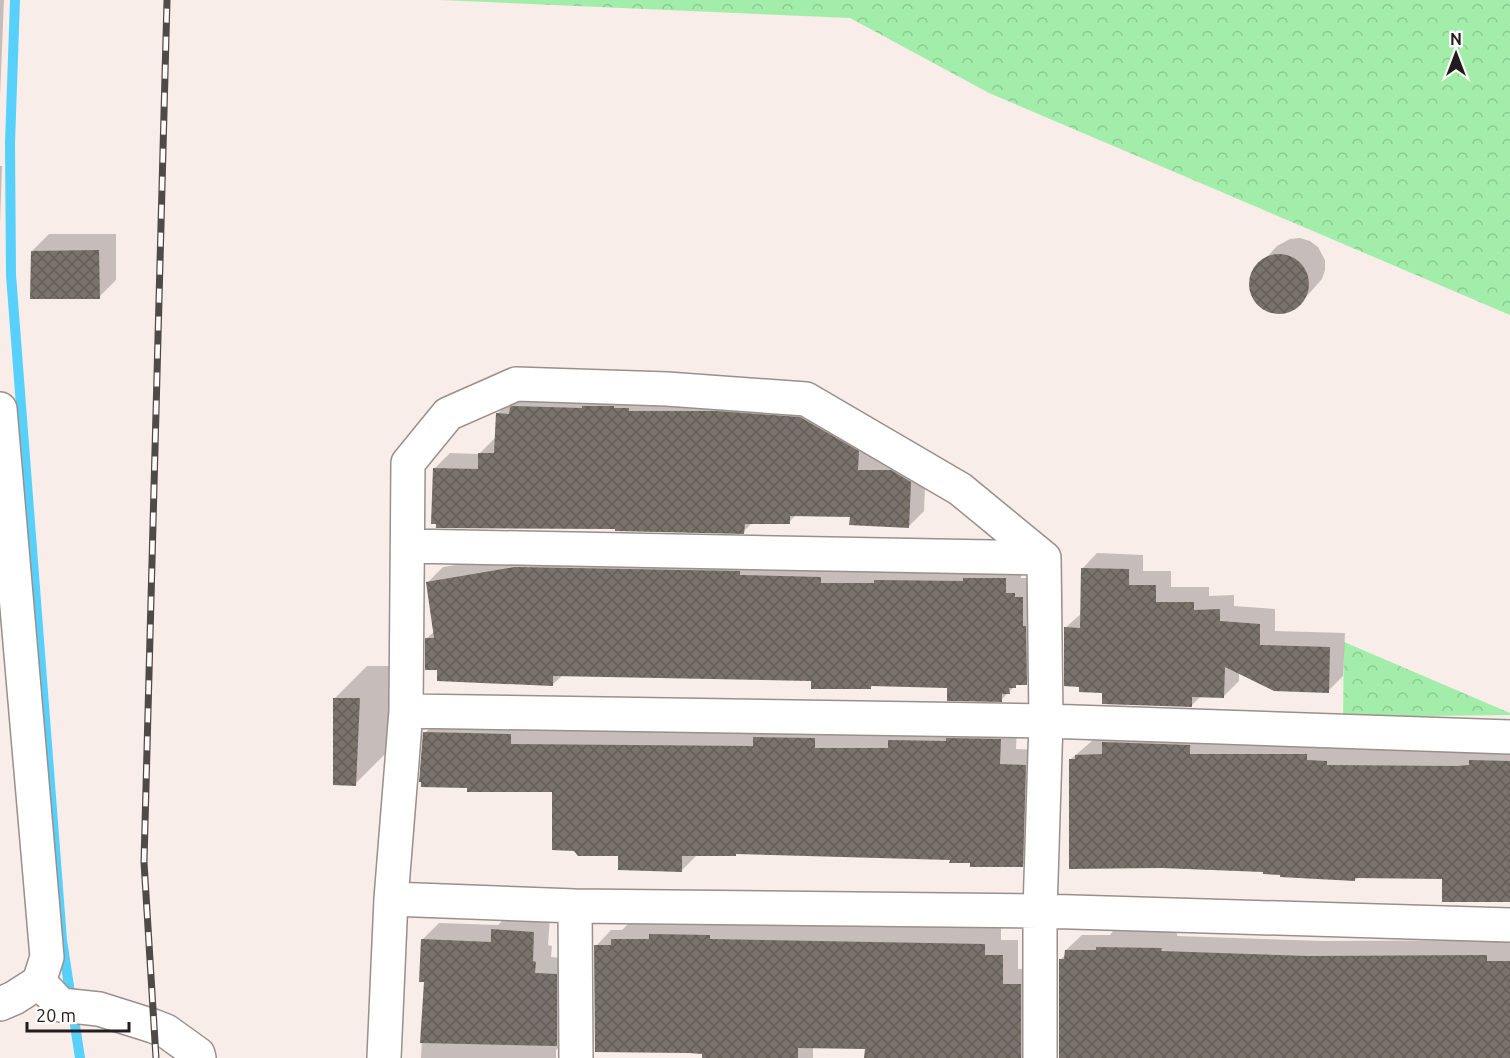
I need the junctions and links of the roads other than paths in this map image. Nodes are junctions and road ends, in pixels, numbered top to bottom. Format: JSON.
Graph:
{"nodes":[{"id":1,"x":0,"y":409,"type":"edge"},
{"id":2,"x":409,"y":546,"type":"junction"},
{"id":3,"x":1044,"y":558,"type":"junction"},
{"id":4,"x":406,"y":711,"type":"junction"},
{"id":5,"x":1046,"y":721,"type":"junction"},
{"id":6,"x":1510,"y":737,"type":"edge"},
{"id":7,"x":391,"y":899,"type":"junction"},
{"id":8,"x":575,"y":906,"type":"junction"},
{"id":9,"x":1040,"y":911,"type":"junction"},
{"id":10,"x":1510,"y":926,"type":"edge"},
{"id":11,"x":39,"y":982,"type":"junction"},
{"id":12,"x":0,"y":1004,"type":"edge"},
{"id":13,"x":199,"y":1058,"type":"edge"},
{"id":14,"x":384,"y":1058,"type":"edge"},
{"id":15,"x":576,"y":1058,"type":"edge"},
{"id":16,"x":1040,"y":1058,"type":"edge"}],
"edges":[{"from":1,"to":11,"type":"street"},
{"from":2,"to":3,"type":"street"},
{"from":2,"to":3,"type":"street"},
{"from":2,"to":4,"type":"street"},
{"from":3,"to":5,"type":"street"},
{"from":4,"to":5,"type":"street"},
{"from":4,"to":7,"type":"street"},
{"from":5,"to":6,"type":"street"},
{"from":5,"to":9,"type":"street"},
{"from":7,"to":8,"type":"street"},
{"from":7,"to":14,"type":"street"},
{"from":8,"to":9,"type":"street"},
{"from":8,"to":15,"type":"street"},
{"from":9,"to":10,"type":"street"},
{"from":9,"to":16,"type":"street"},
{"from":11,"to":12,"type":"street"},
{"from":11,"to":13,"type":"street"}]}
